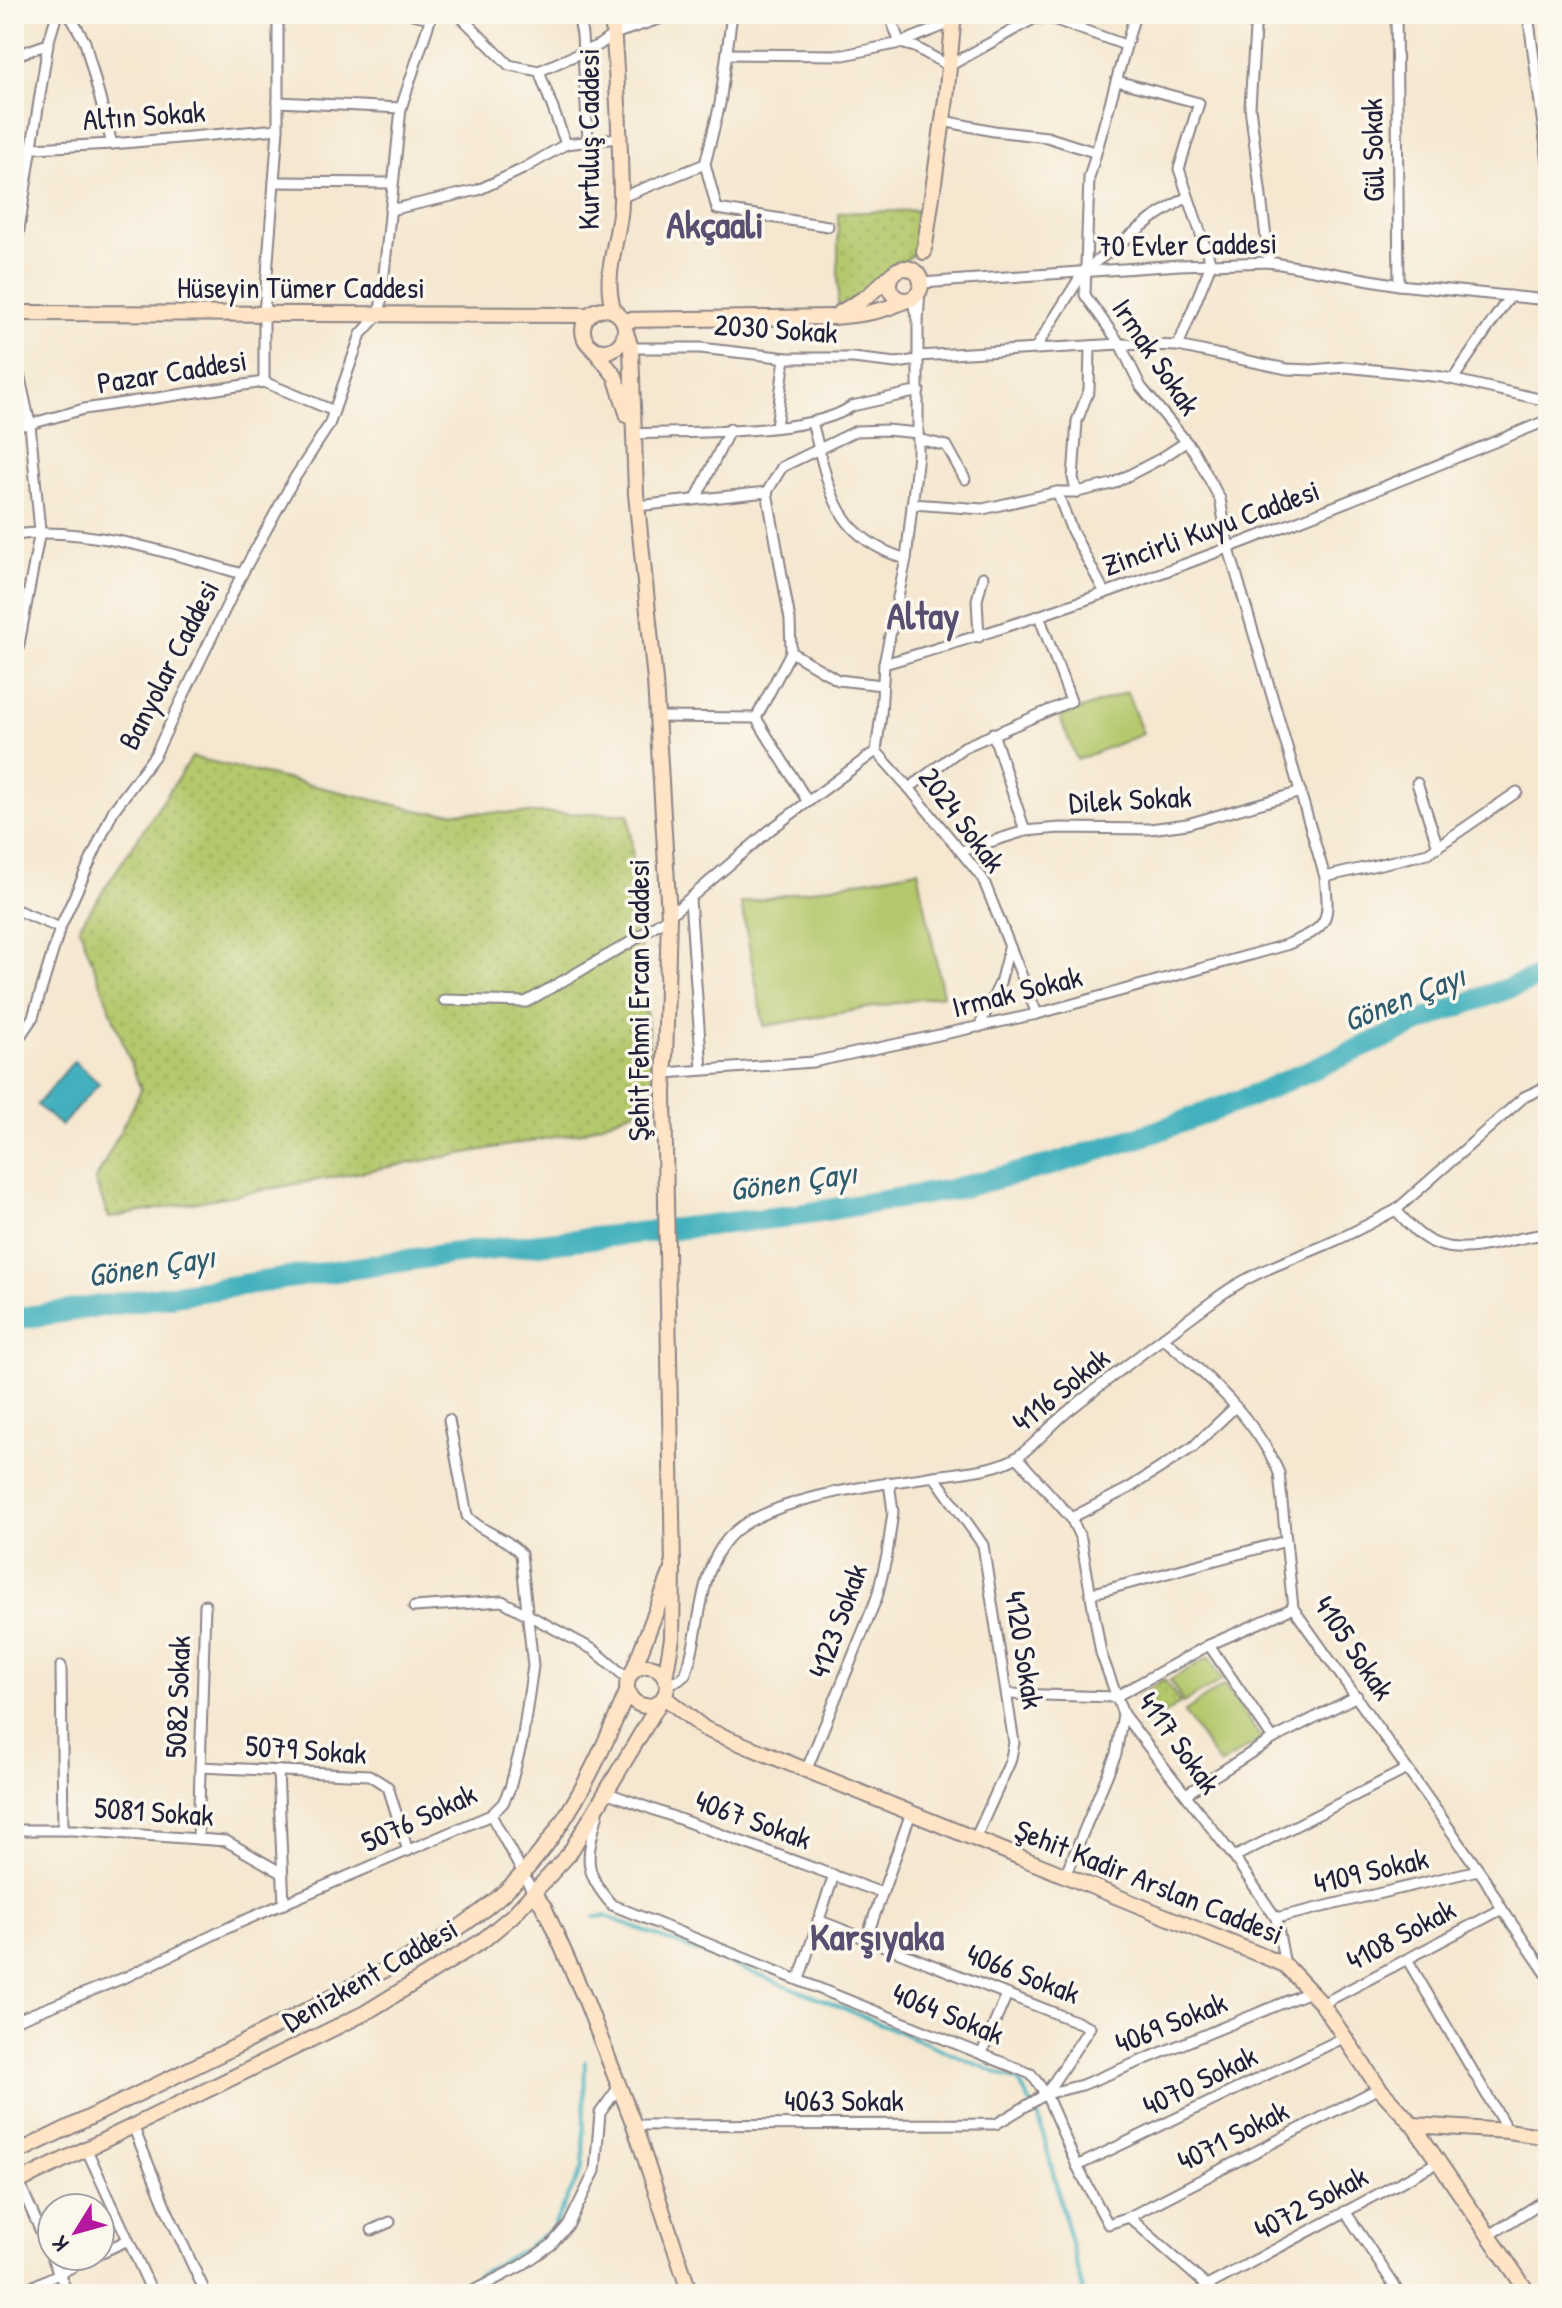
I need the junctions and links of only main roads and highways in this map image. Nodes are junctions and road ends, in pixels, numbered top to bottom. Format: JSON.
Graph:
{"nodes":[{"id":1,"x":612,"y":14,"type":"edge"},
{"id":2,"x":954,"y":18,"type":"edge"},
{"id":3,"x":924,"y":252,"type":"junction"},
{"id":4,"x":898,"y":271,"type":"junction"},
{"id":5,"x":916,"y":289,"type":"junction"},
{"id":6,"x":14,"y":313,"type":"edge"},
{"id":7,"x":541,"y":314,"type":"junction"},
{"id":8,"x":589,"y":315,"type":"junction"},
{"id":9,"x":833,"y":317,"type":"junction"},
{"id":10,"x":620,"y":320,"type":"junction"},
{"id":11,"x":588,"y":341,"type":"junction"},
{"id":12,"x":634,"y":434,"type":"junction"},
{"id":13,"x":673,"y":1567,"type":"junction"},
{"id":14,"x":630,"y":1680,"type":"junction"},
{"id":15,"x":664,"y":1690,"type":"junction"},
{"id":16,"x":534,"y":1894,"type":"junction"},
{"id":17,"x":1413,"y":2125,"type":"junction"},
{"id":18,"x":1548,"y":2137,"type":"edge"},
{"id":19,"x":14,"y":2154,"type":"edge"},
{"id":20,"x":16,"y":2183,"type":"edge"},
{"id":21,"x":690,"y":2294,"type":"edge"},
{"id":22,"x":1529,"y":2294,"type":"edge"}],
"edges":[{"from":1,"to":10,"type":"main road","name":"Kurtuluş Caddesi"},
{"from":2,"to":3,"type":"main road"},
{"from":3,"to":4,"type":"main road"},
{"from":3,"to":5,"type":"main road"},
{"from":4,"to":5,"type":"main road"},
{"from":4,"to":5,"type":"main road"},
{"from":4,"to":9,"type":"main road"},
{"from":5,"to":9,"type":"main road"},
{"from":6,"to":7,"type":"main road","name":"Hüseyin Tümer Caddesi"},
{"from":7,"to":8,"type":"main road","name":"Hüseyin Tümer Caddesi"},
{"from":7,"to":11,"type":"main road","name":"Şehit Fehmi Ercan Caddesi"},
{"from":8,"to":10,"type":"main road"},
{"from":8,"to":11,"type":"main road"},
{"from":9,"to":10,"type":"main road"},
{"from":10,"to":11,"type":"main road"},
{"from":10,"to":12,"type":"main road","name":"Şehit Fehmi Ercan Caddesi"},
{"from":11,"to":12,"type":"main road","name":"Şehit Fehmi Ercan Caddesi"},
{"from":12,"to":13,"type":"main road","name":"Şehit Fehmi Ercan Caddesi"},
{"from":13,"to":14,"type":"main road","name":"Şehit Fehmi Ercan Caddesi"},
{"from":13,"to":15,"type":"main road","name":"Şehit Fehmi Ercan Caddesi"},
{"from":14,"to":15,"type":"main road"},
{"from":14,"to":15,"type":"main road"},
{"from":14,"to":19,"type":"main road","name":"Denizkent Caddesi"},
{"from":15,"to":16,"type":"main road","name":"Denizkent Caddesi"},
{"from":15,"to":17,"type":"main road","name":"Şehit Kadir Arslan Caddesi"},
{"from":16,"to":20,"type":"main road","name":"Denizkent Caddesi"},
{"from":16,"to":21,"type":"main road"},
{"from":17,"to":18,"type":"main road"},
{"from":17,"to":22,"type":"main road","name":"Şehit Kadir Arslan Caddesi"}]}
